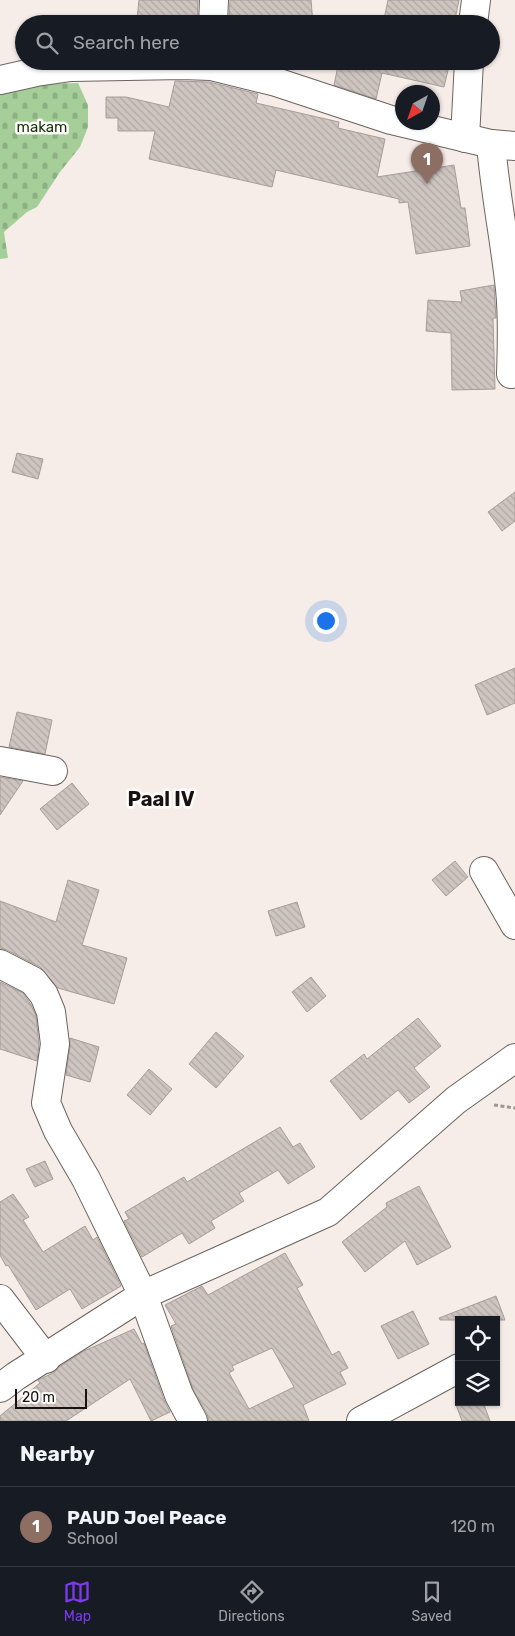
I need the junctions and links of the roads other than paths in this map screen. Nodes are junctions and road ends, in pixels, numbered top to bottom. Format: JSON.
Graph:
{"nodes":[{"id":1,"x":214,"y":0,"type":"edge"},
{"id":2,"x":476,"y":0,"type":"edge"},
{"id":3,"x":213,"y":15,"type":"edge"},
{"id":4,"x":474,"y":15,"type":"edge"},
{"id":5,"x":50,"y":70,"type":"edge"},
{"id":6,"x":233,"y":70,"type":"edge"},
{"id":7,"x":469,"y":70,"type":"edge"},
{"id":8,"x":0,"y":80,"type":"edge"},
{"id":9,"x":465,"y":138,"type":"junction"},
{"id":10,"x":503,"y":145,"type":"edge"},
{"id":11,"x":511,"y":270,"type":"edge"},
{"id":12,"x":511,"y":374,"type":"dead end"},
{"id":13,"x":0,"y":761,"type":"edge"},
{"id":14,"x":53,"y":772,"type":"dead end"},
{"id":15,"x":484,"y":871,"type":"dead end"},
{"id":16,"x":515,"y":925,"type":"edge"},
{"id":17,"x":0,"y":964,"type":"edge"},
{"id":18,"x":515,"y":1058,"type":"edge"},
{"id":19,"x":143,"y":1295,"type":"junction"},
{"id":20,"x":0,"y":1299,"type":"edge"},
{"id":21,"x":46,"y":1358,"type":"junction"},
{"id":22,"x":455,"y":1370,"type":"edge"},
{"id":23,"x":0,"y":1388,"type":"edge"},
{"id":24,"x":193,"y":1421,"type":"edge"},
{"id":25,"x":361,"y":1421,"type":"edge"}],
"edges":[{"from":1,"to":3,"type":"street"},
{"from":2,"to":4,"type":"street"},
{"from":5,"to":8,"type":"street"},
{"from":6,"to":9,"type":"street"},
{"from":7,"to":9,"type":"street"},
{"from":9,"to":10,"type":"street"},
{"from":10,"to":11,"type":"street"},
{"from":11,"to":12,"type":"street"},
{"from":13,"to":14,"type":"street"},
{"from":15,"to":16,"type":"street"},
{"from":17,"to":19,"type":"street"},
{"from":18,"to":19,"type":"street"},
{"from":19,"to":21,"type":"street"},
{"from":19,"to":24,"type":"street"},
{"from":20,"to":21,"type":"street"},
{"from":21,"to":23,"type":"street"},
{"from":22,"to":25,"type":"street"}]}
